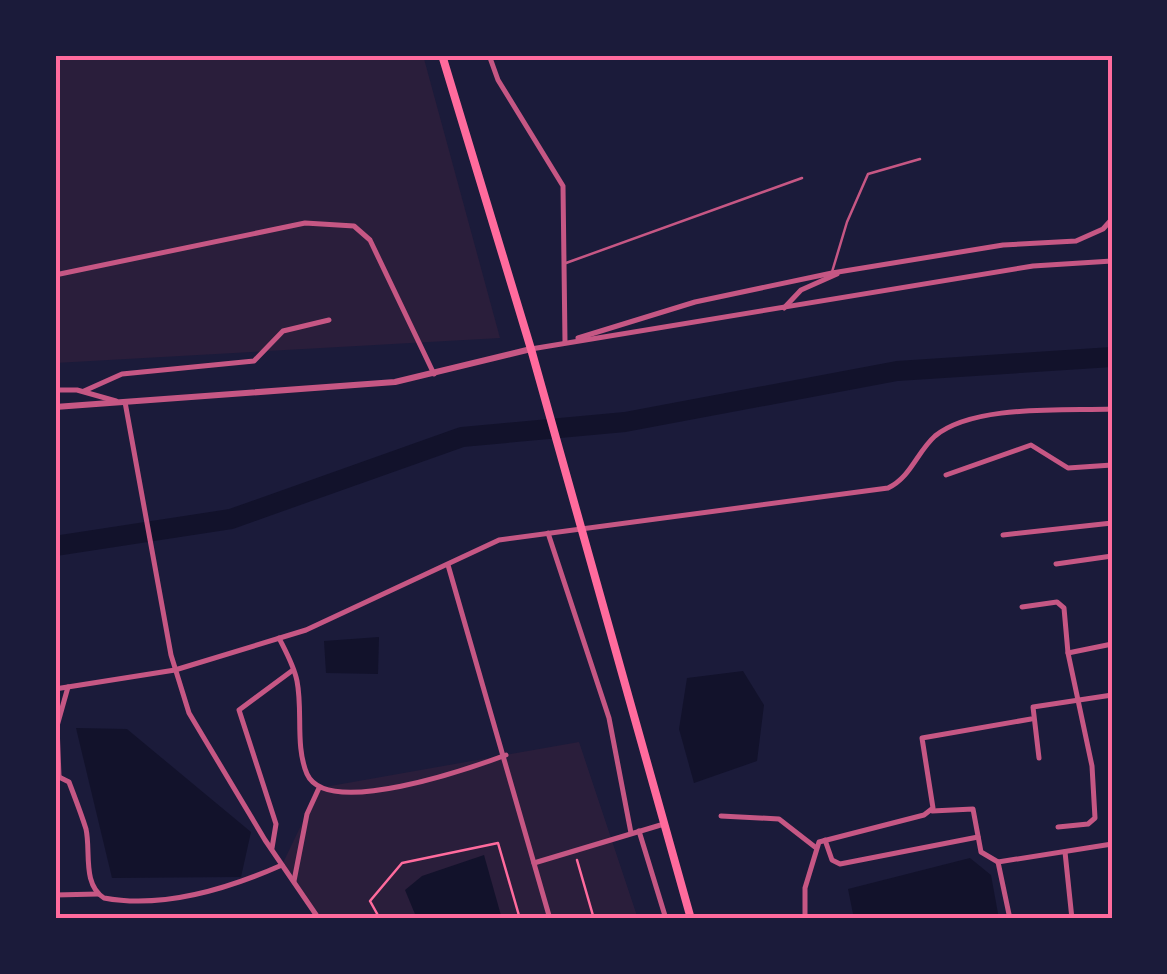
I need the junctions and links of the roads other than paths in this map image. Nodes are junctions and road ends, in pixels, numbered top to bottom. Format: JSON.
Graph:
{"nodes":[{"id":1,"x":442,"y":55,"type":"edge"},
{"id":2,"x":489,"y":55,"type":"edge"},
{"id":3,"x":920,"y":159,"type":"dead end"},
{"id":4,"x":802,"y":178,"type":"dead end"},
{"id":5,"x":1112,"y":219,"type":"edge"},
{"id":6,"x":566,"y":262,"type":"junction"},
{"id":7,"x":1112,"y":262,"type":"edge"},
{"id":8,"x":836,"y":273,"type":"junction"},
{"id":9,"x":55,"y":275,"type":"edge"},
{"id":10,"x":784,"y":308,"type":"junction"},
{"id":11,"x":330,"y":320,"type":"dead end"},
{"id":12,"x":573,"y":341,"type":"junction"},
{"id":13,"x":565,"y":342,"type":"junction"},
{"id":14,"x":530,"y":349,"type":"junction"},
{"id":15,"x":434,"y":374,"type":"junction"},
{"id":16,"x":55,"y":390,"type":"edge"},
{"id":17,"x":84,"y":391,"type":"junction"},
{"id":18,"x":122,"y":402,"type":"junction"},
{"id":19,"x":55,"y":407,"type":"edge"},
{"id":20,"x":1112,"y":409,"type":"edge"},
{"id":21,"x":1112,"y":465,"type":"edge"},
{"id":22,"x":946,"y":475,"type":"dead end"},
{"id":23,"x":1112,"y":523,"type":"edge"},
{"id":24,"x":582,"y":530,"type":"junction"},
{"id":25,"x":548,"y":532,"type":"junction"},
{"id":26,"x":1003,"y":535,"type":"dead end"},
{"id":27,"x":1112,"y":556,"type":"edge"},
{"id":28,"x":448,"y":564,"type":"junction"},
{"id":29,"x":1056,"y":564,"type":"dead end"},
{"id":30,"x":1022,"y":608,"type":"dead end"},
{"id":31,"x":279,"y":638,"type":"junction"},
{"id":32,"x":1112,"y":644,"type":"edge"},
{"id":33,"x":1068,"y":653,"type":"junction"},
{"id":34,"x":174,"y":670,"type":"junction"},
{"id":35,"x":293,"y":670,"type":"junction"},
{"id":36,"x":68,"y":686,"type":"junction"},
{"id":37,"x":55,"y":688,"type":"edge"},
{"id":38,"x":1112,"y":695,"type":"edge"},
{"id":39,"x":1080,"y":699,"type":"junction"},
{"id":40,"x":1031,"y":718,"type":"junction"},
{"id":41,"x":506,"y":755,"type":"junction"},
{"id":42,"x":1039,"y":758,"type":"dead end"},
{"id":43,"x":57,"y":776,"type":"edge"},
{"id":44,"x":319,"y":788,"type":"junction"},
{"id":45,"x":929,"y":812,"type":"junction"},
{"id":46,"x":721,"y":816,"type":"dead end"},
{"id":47,"x":664,"y":824,"type":"junction"},
{"id":48,"x":1058,"y":827,"type":"dead end"},
{"id":49,"x":639,"y":831,"type":"junction"},
{"id":50,"x":630,"y":833,"type":"junction"},
{"id":51,"x":978,"y":837,"type":"junction"},
{"id":52,"x":824,"y":839,"type":"junction"},
{"id":53,"x":1112,"y":844,"type":"edge"},
{"id":54,"x":816,"y":847,"type":"junction"},
{"id":55,"x":272,"y":850,"type":"junction"},
{"id":56,"x":1065,"y":852,"type":"junction"},
{"id":57,"x":998,"y":862,"type":"junction"},
{"id":58,"x":534,"y":863,"type":"junction"},
{"id":59,"x":282,"y":864,"type":"junction"},
{"id":60,"x":294,"y":882,"type":"junction"},
{"id":61,"x":98,"y":894,"type":"junction"},
{"id":62,"x":55,"y":895,"type":"edge"},
{"id":63,"x":320,"y":919,"type":"edge"},
{"id":64,"x":550,"y":919,"type":"edge"},
{"id":65,"x":666,"y":919,"type":"edge"},
{"id":66,"x":691,"y":919,"type":"edge"},
{"id":67,"x":805,"y":919,"type":"edge"},
{"id":68,"x":1010,"y":919,"type":"edge"},
{"id":69,"x":1072,"y":919,"type":"edge"}],
"edges":[{"from":1,"to":14,"type":"highway"},
{"from":2,"to":6,"type":"street"},
{"from":3,"to":8,"type":"lane"},
{"from":4,"to":6,"type":"lane"},
{"from":5,"to":8,"type":"street"},
{"from":6,"to":13,"type":"street"},
{"from":7,"to":10,"type":"street"},
{"from":8,"to":10,"type":"street"},
{"from":8,"to":12,"type":"street"},
{"from":9,"to":15,"type":"street"},
{"from":10,"to":12,"type":"street"},
{"from":11,"to":17,"type":"street"},
{"from":12,"to":13,"type":"street"},
{"from":13,"to":14,"type":"street"},
{"from":14,"to":15,"type":"street"},
{"from":14,"to":24,"type":"highway"},
{"from":15,"to":18,"type":"street"},
{"from":16,"to":17,"type":"street"},
{"from":17,"to":18,"type":"street"},
{"from":18,"to":19,"type":"street"},
{"from":18,"to":34,"type":"street"},
{"from":20,"to":24,"type":"street"},
{"from":21,"to":22,"type":"street"},
{"from":23,"to":26,"type":"street"},
{"from":24,"to":25,"type":"street"},
{"from":24,"to":47,"type":"highway"},
{"from":25,"to":28,"type":"street"},
{"from":25,"to":50,"type":"street"},
{"from":27,"to":29,"type":"street"},
{"from":28,"to":31,"type":"street"},
{"from":28,"to":41,"type":"street"},
{"from":30,"to":33,"type":"street"},
{"from":31,"to":34,"type":"street"},
{"from":31,"to":35,"type":"street"},
{"from":32,"to":33,"type":"street"},
{"from":33,"to":39,"type":"street"},
{"from":34,"to":36,"type":"street"},
{"from":34,"to":55,"type":"street"},
{"from":35,"to":44,"type":"street"},
{"from":35,"to":55,"type":"street"},
{"from":36,"to":37,"type":"street"},
{"from":36,"to":43,"type":"street"},
{"from":38,"to":39,"type":"street"},
{"from":39,"to":40,"type":"street"},
{"from":39,"to":48,"type":"street"},
{"from":40,"to":42,"type":"street"},
{"from":40,"to":45,"type":"street"},
{"from":41,"to":44,"type":"street"},
{"from":41,"to":58,"type":"street"},
{"from":43,"to":61,"type":"street"},
{"from":44,"to":60,"type":"street"},
{"from":45,"to":51,"type":"street"},
{"from":45,"to":52,"type":"street"},
{"from":46,"to":54,"type":"street"},
{"from":47,"to":49,"type":"street"},
{"from":47,"to":66,"type":"highway"},
{"from":49,"to":50,"type":"street"},
{"from":49,"to":65,"type":"street"},
{"from":50,"to":58,"type":"street"},
{"from":51,"to":52,"type":"street"},
{"from":51,"to":57,"type":"street"},
{"from":52,"to":54,"type":"street"},
{"from":53,"to":56,"type":"street"},
{"from":54,"to":67,"type":"street"},
{"from":55,"to":59,"type":"street"},
{"from":56,"to":57,"type":"street"},
{"from":56,"to":69,"type":"street"},
{"from":57,"to":68,"type":"street"},
{"from":58,"to":64,"type":"street"},
{"from":59,"to":60,"type":"street"},
{"from":59,"to":61,"type":"street"},
{"from":60,"to":63,"type":"street"},
{"from":61,"to":62,"type":"street"}]}
